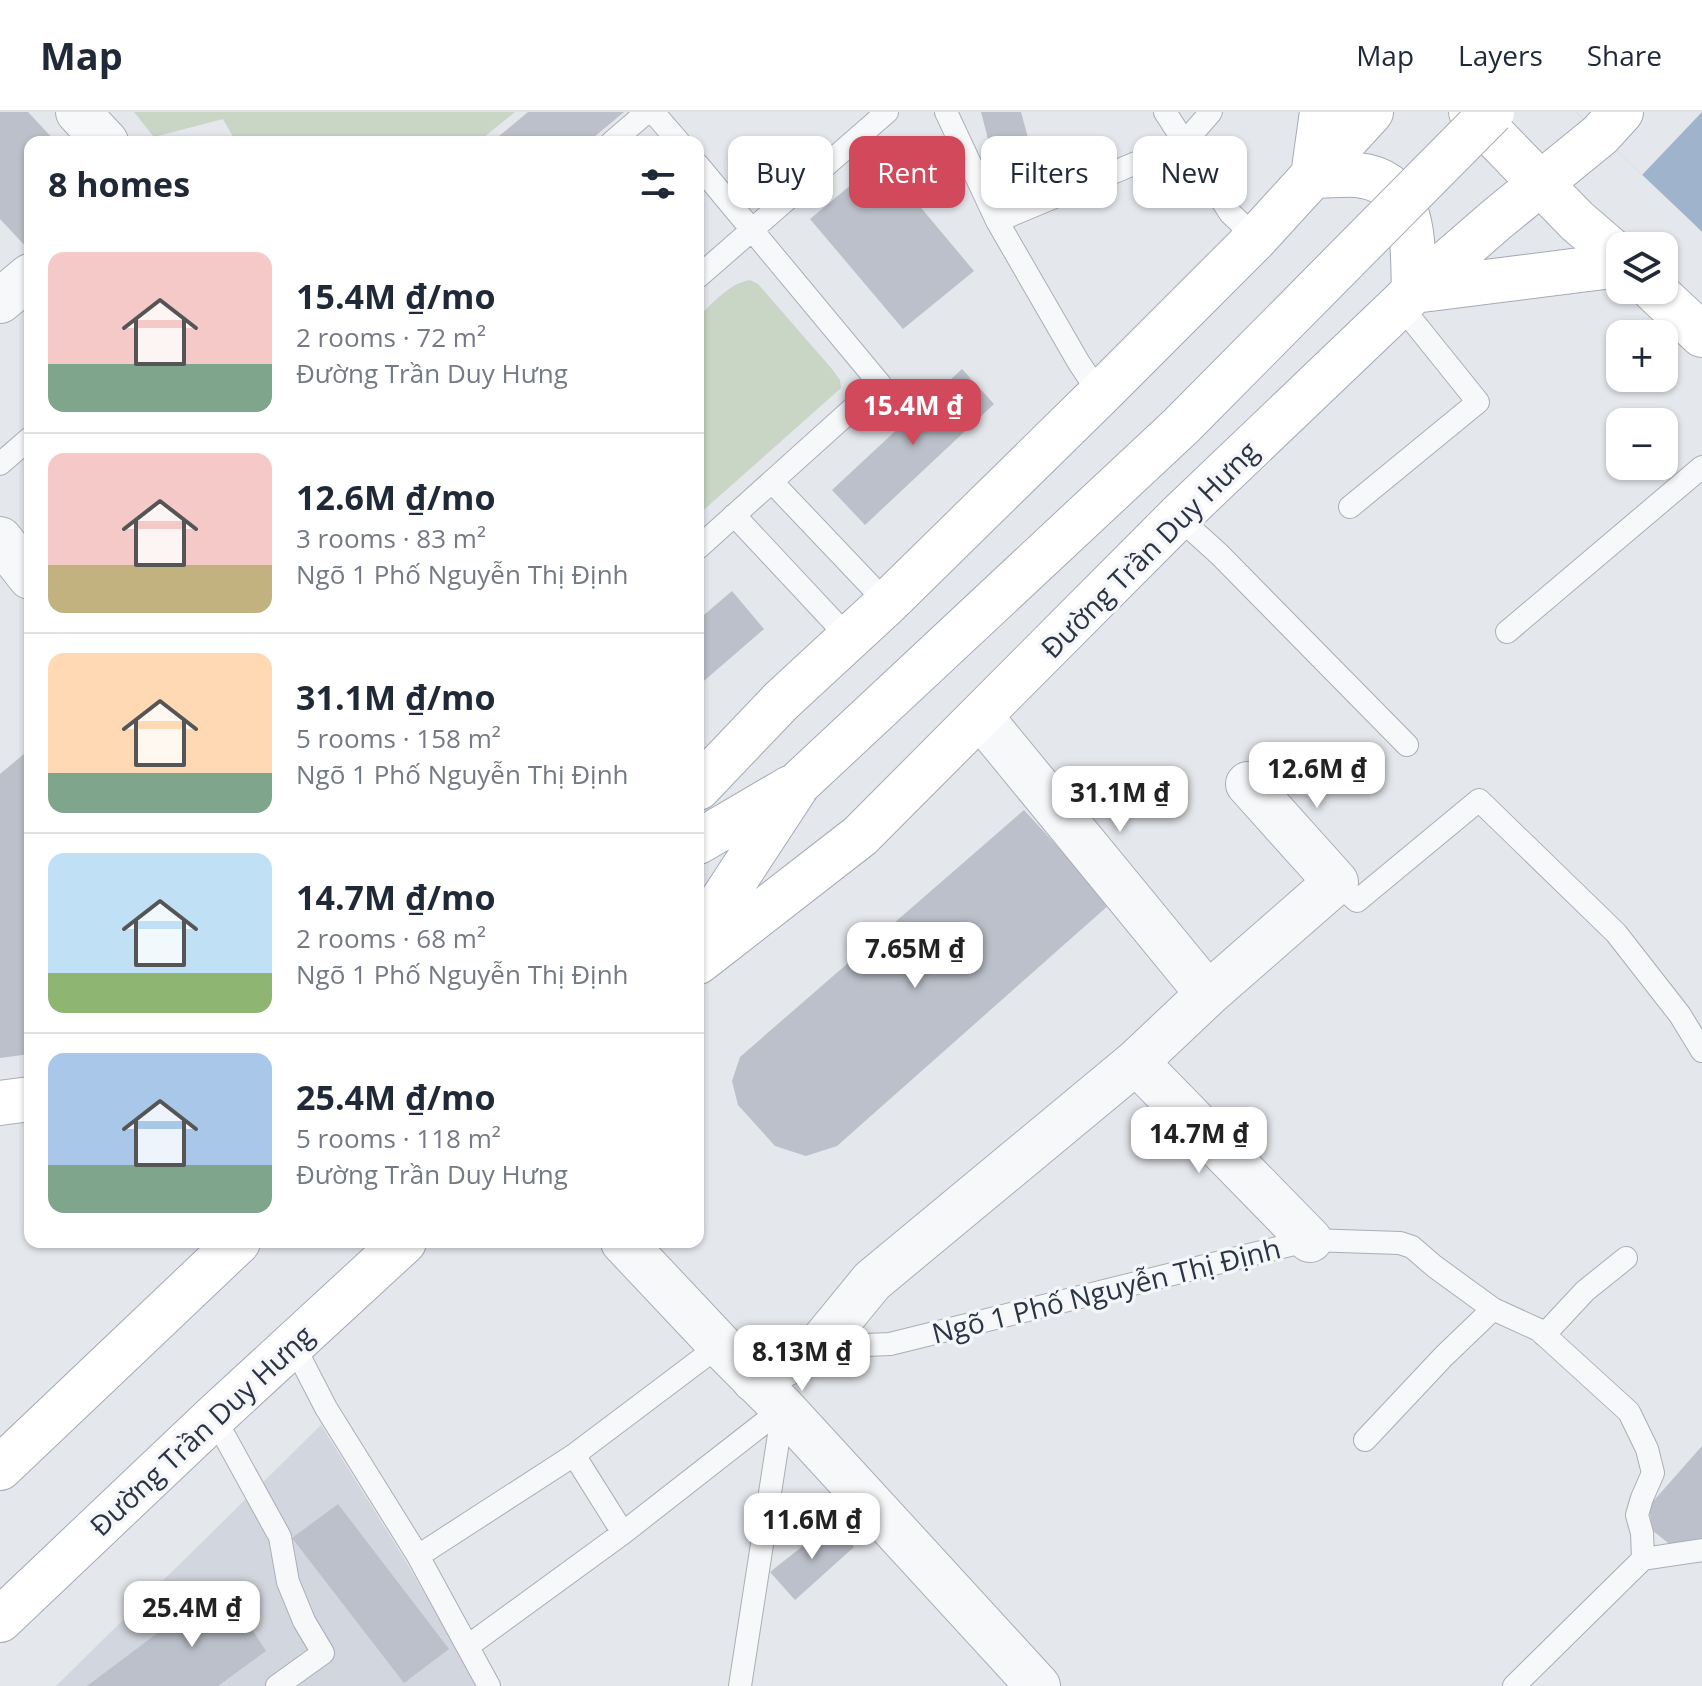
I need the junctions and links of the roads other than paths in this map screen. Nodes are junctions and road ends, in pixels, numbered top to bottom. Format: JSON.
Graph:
{"nodes":[{"id":1,"x":78,"y":112,"type":"edge"},
{"id":2,"x":647,"y":112,"type":"edge"},
{"id":3,"x":653,"y":112,"type":"edge"},
{"id":4,"x":887,"y":112,"type":"edge"},
{"id":5,"x":946,"y":112,"type":"edge"},
{"id":6,"x":1165,"y":112,"type":"edge"},
{"id":7,"x":1211,"y":112,"type":"edge"},
{"id":8,"x":1322,"y":112,"type":"edge"},
{"id":9,"x":1371,"y":112,"type":"edge"},
{"id":10,"x":1471,"y":112,"type":"edge"},
{"id":11,"x":1492,"y":112,"type":"edge"},
{"id":12,"x":1611,"y":123,"type":"edge"},
{"id":13,"x":100,"y":136,"type":"edge"},
{"id":14,"x":619,"y":136,"type":"edge"},
{"id":15,"x":674,"y":136,"type":"edge"},
{"id":16,"x":1180,"y":136,"type":"edge"},
{"id":17,"x":1190,"y":136,"type":"edge"},
{"id":18,"x":1133,"y":164,"type":"edge"},
{"id":19,"x":704,"y":172,"type":"edge"},
{"id":20,"x":1313,"y":176,"type":"junction"},
{"id":21,"x":1541,"y":183,"type":"junction"},
{"id":22,"x":1227,"y":208,"type":"edge"},
{"id":23,"x":997,"y":221,"type":"junction"},
{"id":24,"x":753,"y":230,"type":"junction"},
{"id":25,"x":1256,"y":238,"type":"junction"},
{"id":26,"x":1606,"y":246,"type":"edge"},
{"id":27,"x":1606,"y":267,"type":"edge"},
{"id":28,"x":704,"y":272,"type":"edge"},
{"id":29,"x":24,"y":281,"type":"edge"},
{"id":30,"x":1407,"y":298,"type":"junction"},
{"id":31,"x":0,"y":301,"type":"edge"},
{"id":32,"x":1669,"y":304,"type":"edge"},
{"id":33,"x":1702,"y":335,"type":"edge"},
{"id":34,"x":1100,"y":394,"type":"junction"},
{"id":35,"x":24,"y":443,"type":"edge"},
{"id":36,"x":0,"y":464,"type":"edge"},
{"id":37,"x":1702,"y":467,"type":"edge"},
{"id":38,"x":772,"y":482,"type":"junction"},
{"id":39,"x":1350,"y":507,"type":"dead end"},
{"id":40,"x":734,"y":515,"type":"junction"},
{"id":41,"x":1178,"y":517,"type":"junction"},
{"id":42,"x":0,"y":539,"type":"edge"},
{"id":43,"x":704,"y":542,"type":"edge"},
{"id":44,"x":24,"y":569,"type":"edge"},
{"id":45,"x":887,"y":603,"type":"junction"},
{"id":46,"x":1507,"y":632,"type":"dead end"},
{"id":47,"x":849,"y":638,"type":"junction"},
{"id":48,"x":980,"y":716,"type":"junction"},
{"id":49,"x":1407,"y":745,"type":"dead end"},
{"id":50,"x":704,"y":782,"type":"edge"},
{"id":51,"x":799,"y":783,"type":"junction"},
{"id":52,"x":1248,"y":784,"type":"dead end"},
{"id":53,"x":704,"y":838,"type":"edge"},
{"id":54,"x":1336,"y":882,"type":"junction"},
{"id":55,"x":704,"y":928,"type":"edge"},
{"id":56,"x":704,"y":957,"type":"edge"},
{"id":57,"x":1208,"y":994,"type":"junction"},
{"id":58,"x":1702,"y":1051,"type":"edge"},
{"id":59,"x":1136,"y":1062,"type":"junction"},
{"id":60,"x":24,"y":1100,"type":"edge"},
{"id":61,"x":0,"y":1103,"type":"edge"},
{"id":62,"x":1310,"y":1240,"type":"junction"},
{"id":63,"x":228,"y":1248,"type":"edge"},
{"id":64,"x":397,"y":1248,"type":"edge"},
{"id":65,"x":629,"y":1248,"type":"edge"},
{"id":66,"x":1626,"y":1258,"type":"dead end"},
{"id":67,"x":1493,"y":1309,"type":"junction"},
{"id":68,"x":1544,"y":1335,"type":"junction"},
{"id":69,"x":293,"y":1344,"type":"junction"},
{"id":70,"x":720,"y":1345,"type":"junction"},
{"id":71,"x":818,"y":1347,"type":"junction"},
{"id":72,"x":769,"y":1394,"type":"junction"},
{"id":73,"x":214,"y":1417,"type":"junction"},
{"id":74,"x":1365,"y":1440,"type":"dead end"},
{"id":75,"x":574,"y":1455,"type":"junction"},
{"id":76,"x":0,"y":1468,"type":"edge"},
{"id":77,"x":623,"y":1533,"type":"junction"},
{"id":78,"x":1702,"y":1550,"type":"edge"},
{"id":79,"x":418,"y":1556,"type":"junction"},
{"id":80,"x":1643,"y":1559,"type":"junction"},
{"id":81,"x":0,"y":1620,"type":"edge"},
{"id":82,"x":468,"y":1646,"type":"junction"},
{"id":83,"x":277,"y":1686,"type":"edge"},
{"id":84,"x":489,"y":1686,"type":"edge"},
{"id":85,"x":740,"y":1686,"type":"edge"},
{"id":86,"x":1038,"y":1686,"type":"edge"},
{"id":87,"x":1514,"y":1686,"type":"edge"}],
"edges":[{"from":1,"to":13,"type":"street"},
{"from":2,"to":14,"type":"lane"},
{"from":3,"to":15,"type":"lane"},
{"from":4,"to":24,"type":"lane"},
{"from":5,"to":23,"type":"lane"},
{"from":6,"to":16,"type":"lane"},
{"from":7,"to":17,"type":"lane"},
{"from":8,"to":20,"type":"main road"},
{"from":9,"to":20,"type":"main road"},
{"from":10,"to":21,"type":"main road"},
{"from":11,"to":51,"type":"main road","bridge":true},
{"from":12,"to":21,"type":"main road","name":"Đường Trần Duy Hưng"},
{"from":18,"to":23,"type":"lane"},
{"from":19,"to":24,"type":"lane"},
{"from":20,"to":25,"type":"main road"},
{"from":20,"to":30,"type":"main road"},
{"from":21,"to":26,"type":"main road"},
{"from":21,"to":30,"type":"main road","name":"Đường Trần Duy Hưng"},
{"from":22,"to":25,"type":"lane"},
{"from":23,"to":34,"type":"lane"},
{"from":24,"to":28,"type":"lane"},
{"from":24,"to":38,"type":"lane"},
{"from":25,"to":34,"type":"main road"},
{"from":27,"to":30,"type":"main road"},
{"from":29,"to":31,"type":"street"},
{"from":30,"to":39,"type":"lane"},
{"from":30,"to":41,"type":"main road","name":"Đường Trần Duy Hưng"},
{"from":32,"to":33,"type":"main road"},
{"from":34,"to":45,"type":"main road"},
{"from":35,"to":36,"type":"lane"},
{"from":37,"to":46,"type":"lane"},
{"from":38,"to":40,"type":"lane"},
{"from":38,"to":45,"type":"lane"},
{"from":40,"to":43,"type":"lane"},
{"from":40,"to":47,"type":"lane"},
{"from":41,"to":48,"type":"main road","name":"Đường Trần Duy Hưng"},
{"from":41,"to":49,"type":"lane"},
{"from":42,"to":44,"type":"street"},
{"from":45,"to":47,"type":"main road"},
{"from":47,"to":50,"type":"main road"},
{"from":48,"to":56,"type":"main road","name":"Đường Trần Duy Hưng"},
{"from":48,"to":57,"type":"street"},
{"from":51,"to":53,"type":"main road"},
{"from":51,"to":55,"type":"main road"},
{"from":52,"to":54,"type":"street"},
{"from":54,"to":57,"type":"street"},
{"from":54,"to":58,"type":"lane"},
{"from":57,"to":59,"type":"street"},
{"from":59,"to":62,"type":"street"},
{"from":59,"to":71,"type":"street"},
{"from":60,"to":61,"type":"main road"},
{"from":62,"to":67,"type":"lane","name":"Ngõ 1 Phố Nguyễn Thị Định"},
{"from":62,"to":71,"type":"lane","name":"Ngõ 1 Phố Nguyễn Thị Định"},
{"from":63,"to":76,"type":"main road"},
{"from":64,"to":69,"type":"main road","name":"Đường Trần Duy Hưng"},
{"from":65,"to":70,"type":"street"},
{"from":66,"to":68,"type":"lane"},
{"from":67,"to":68,"type":"lane","name":"Ngõ 1 Phố Nguyễn Thị Định"},
{"from":67,"to":74,"type":"lane"},
{"from":68,"to":80,"type":"lane","name":"Ngõ 1 Phố Nguyễn Thị Định"},
{"from":69,"to":73,"type":"main road","name":"Đường Trần Duy Hưng"},
{"from":69,"to":79,"type":"lane"},
{"from":70,"to":72,"type":"street"},
{"from":70,"to":75,"type":"lane"},
{"from":71,"to":72,"type":"street"},
{"from":72,"to":77,"type":"lane"},
{"from":72,"to":85,"type":"lane"},
{"from":72,"to":86,"type":"street"},
{"from":73,"to":81,"type":"main road","name":"Đường Trần Duy Hưng"},
{"from":73,"to":83,"type":"lane"},
{"from":75,"to":77,"type":"lane"},
{"from":75,"to":79,"type":"lane"},
{"from":77,"to":82,"type":"lane"},
{"from":78,"to":80,"type":"lane"},
{"from":79,"to":82,"type":"lane"},
{"from":80,"to":87,"type":"lane"},
{"from":82,"to":84,"type":"lane"}]}
